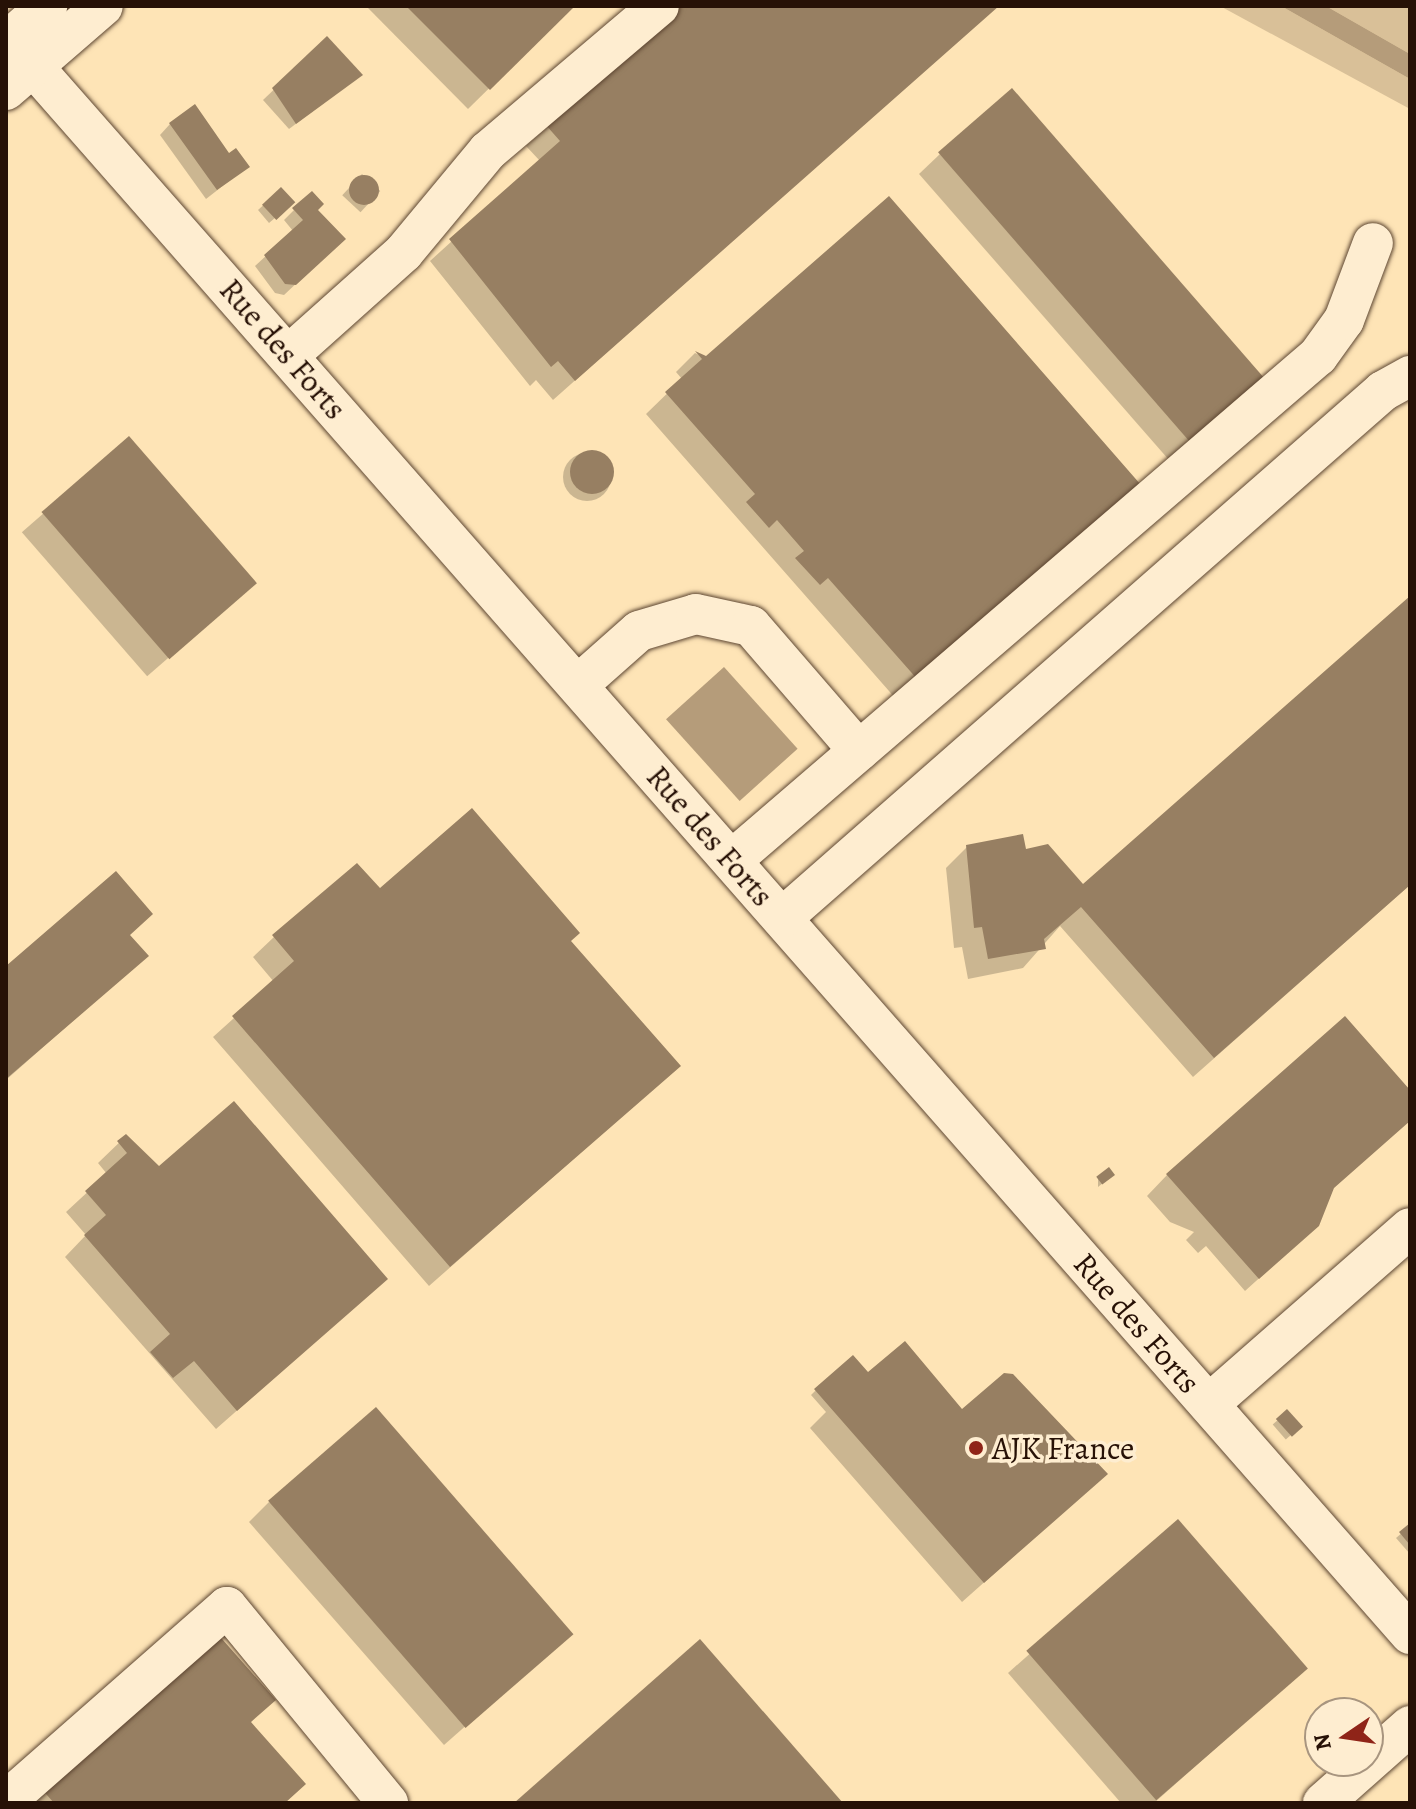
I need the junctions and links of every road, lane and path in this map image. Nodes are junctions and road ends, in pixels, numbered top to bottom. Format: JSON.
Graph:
{"nodes":[{"id":1,"x":47,"y":6,"type":"edge"},
{"id":2,"x":103,"y":6,"type":"edge"},
{"id":3,"x":659,"y":6,"type":"edge"},
{"id":4,"x":14,"y":59,"type":"edge"},
{"id":5,"x":1373,"y":243,"type":"dead end"},
{"id":6,"x":289,"y":355,"type":"junction"},
{"id":7,"x":1410,"y":376,"type":"edge"},
{"id":8,"x":578,"y":685,"type":"junction"},
{"id":9,"x":859,"y":751,"type":"junction"},
{"id":10,"x":732,"y":860,"type":"junction"},
{"id":11,"x":782,"y":918,"type":"junction"},
{"id":12,"x":1410,"y":1228,"type":"edge"},
{"id":13,"x":1209,"y":1404,"type":"junction"},
{"id":14,"x":1410,"y":1634,"type":"edge"},
{"id":15,"x":1410,"y":1726,"type":"edge"},
{"id":16,"x":6,"y":1801,"type":"edge"},
{"id":17,"x":388,"y":1803,"type":"edge"},
{"id":18,"x":1323,"y":1803,"type":"edge"}],
"edges":[{"from":1,"to":4,"type":"street"},
{"from":2,"to":4,"type":"street"},
{"from":3,"to":6,"type":"street"},
{"from":4,"to":6,"type":"street","name":"Rue des Forts"},
{"from":5,"to":9,"type":"street"},
{"from":6,"to":8,"type":"street","name":"Rue des Forts"},
{"from":7,"to":11,"type":"street"},
{"from":8,"to":9,"type":"street"},
{"from":8,"to":10,"type":"street","name":"Rue des Forts"},
{"from":9,"to":10,"type":"street"},
{"from":10,"to":11,"type":"street","name":"Rue des Forts"},
{"from":11,"to":13,"type":"street","name":"Rue des Forts"},
{"from":12,"to":13,"type":"street"},
{"from":13,"to":14,"type":"street","name":"Rue des Forts"},
{"from":15,"to":18,"type":"street"},
{"from":16,"to":17,"type":"street"}]}
